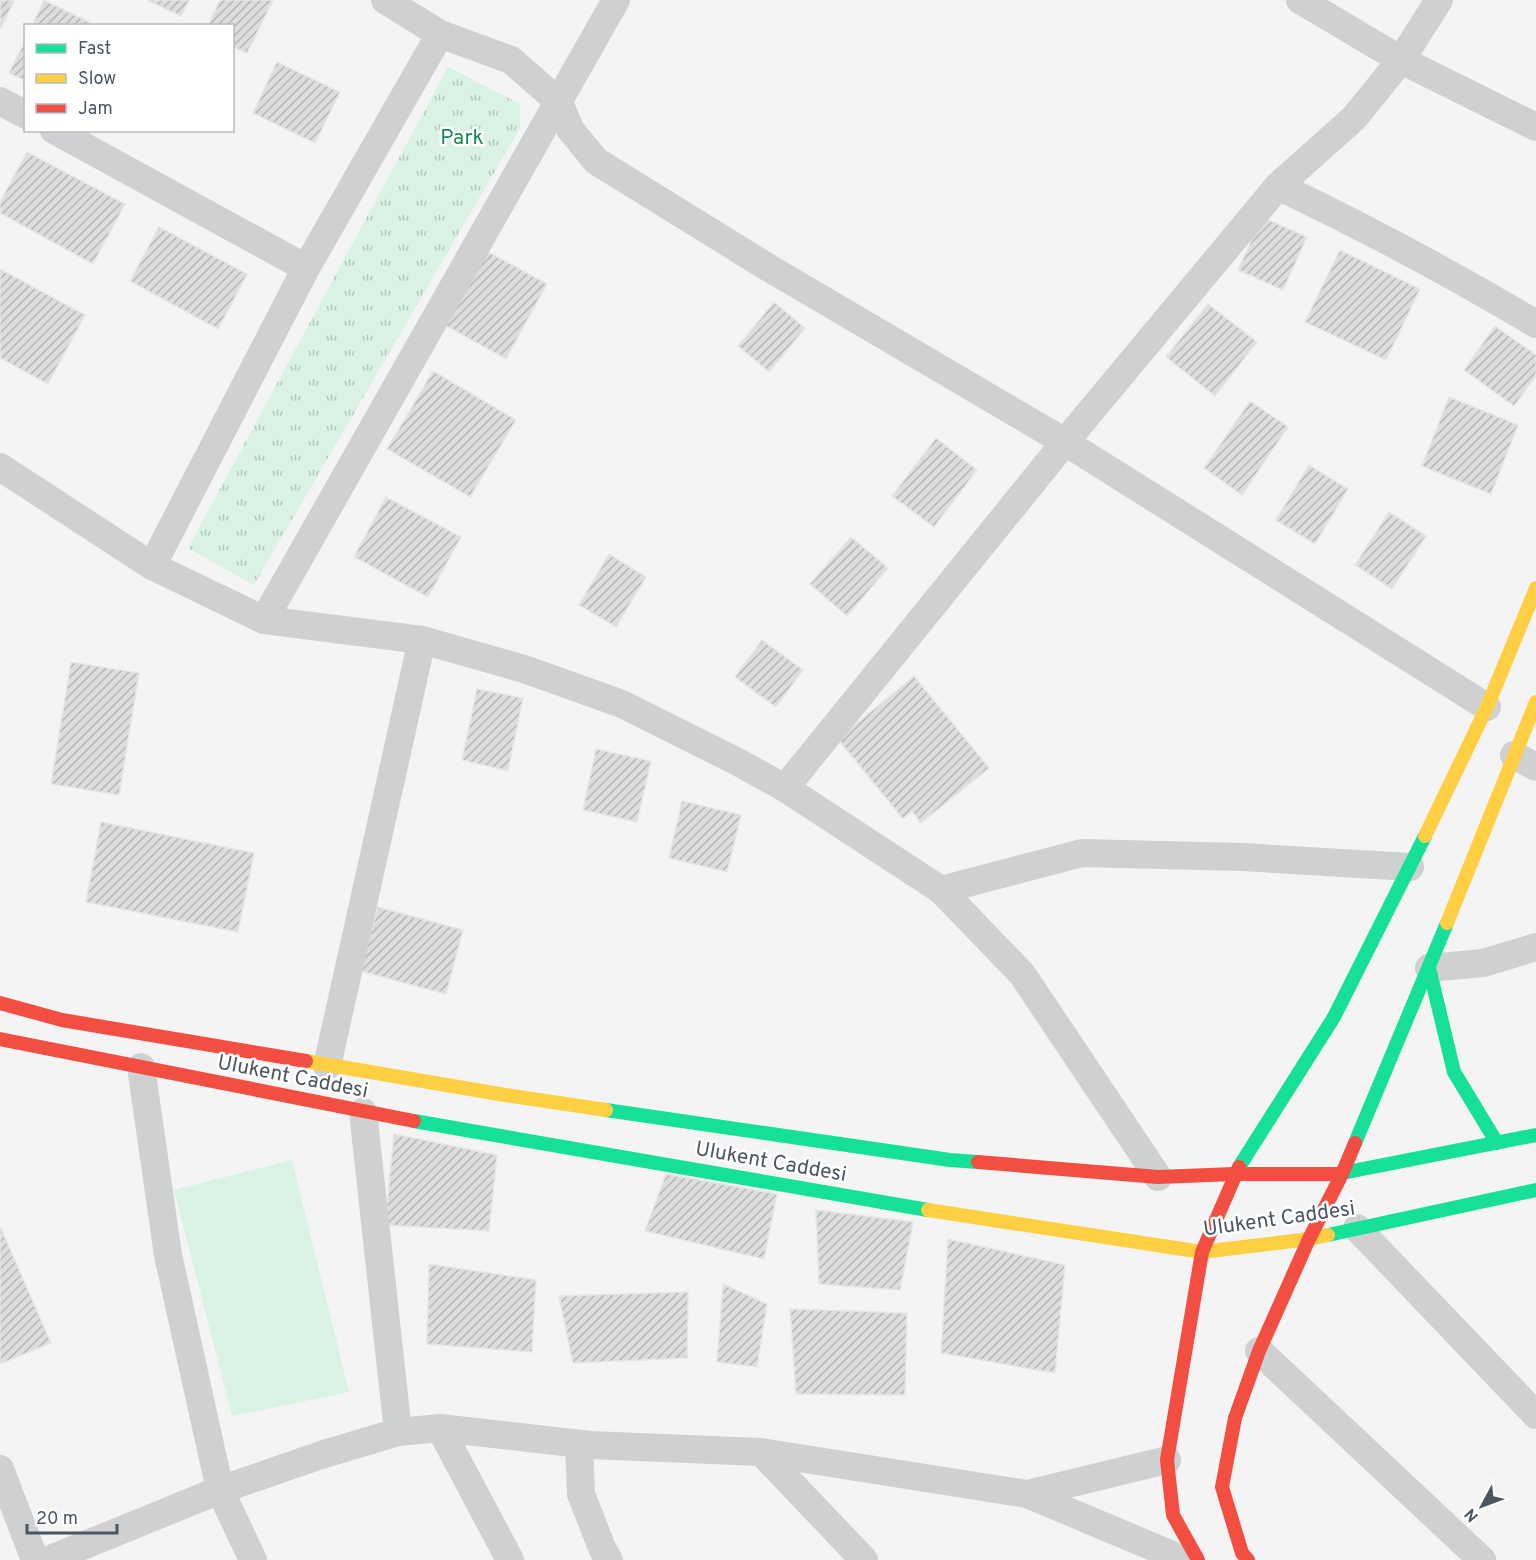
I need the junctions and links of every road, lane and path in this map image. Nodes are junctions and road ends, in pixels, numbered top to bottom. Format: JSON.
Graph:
{"nodes":[{"id":1,"x":385,"y":0,"type":"edge"},
{"id":2,"x":616,"y":0,"type":"edge"},
{"id":3,"x":1300,"y":0,"type":"edge"},
{"id":4,"x":1439,"y":0,"type":"edge"},
{"id":5,"x":440,"y":34,"type":"junction"},
{"id":6,"x":1401,"y":60,"type":"junction"},
{"id":7,"x":0,"y":101,"type":"edge"},
{"id":8,"x":559,"y":102,"type":"junction"},
{"id":9,"x":24,"y":114,"type":"edge"},
{"id":10,"x":1536,"y":127,"type":"edge"},
{"id":11,"x":58,"y":132,"type":"edge"},
{"id":12,"x":1278,"y":186,"type":"junction"},
{"id":13,"x":306,"y":268,"type":"junction"},
{"id":14,"x":1536,"y":324,"type":"edge"},
{"id":15,"x":1065,"y":442,"type":"junction"},
{"id":16,"x":0,"y":467,"type":"edge"},
{"id":17,"x":152,"y":566,"type":"junction"},
{"id":18,"x":1536,"y":588,"type":"edge"},
{"id":19,"x":264,"y":620,"type":"junction"},
{"id":20,"x":422,"y":640,"type":"junction"},
{"id":21,"x":1536,"y":702,"type":"edge"},
{"id":22,"x":1487,"y":708,"type":"junction"},
{"id":23,"x":1525,"y":761,"type":"edge"},
{"id":24,"x":784,"y":788,"type":"junction"},
{"id":25,"x":1410,"y":867,"type":"junction"},
{"id":26,"x":942,"y":890,"type":"junction"},
{"id":27,"x":1536,"y":947,"type":"edge"},
{"id":28,"x":1429,"y":968,"type":"junction"},
{"id":29,"x":0,"y":1004,"type":"edge"},
{"id":30,"x":0,"y":1039,"type":"edge"},
{"id":31,"x":327,"y":1066,"type":"junction"},
{"id":32,"x":141,"y":1067,"type":"junction"},
{"id":33,"x":363,"y":1112,"type":"junction"},
{"id":34,"x":1536,"y":1135,"type":"edge"},
{"id":35,"x":1497,"y":1143,"type":"junction"},
{"id":36,"x":1234,"y":1174,"type":"junction"},
{"id":37,"x":1342,"y":1174,"type":"junction"},
{"id":38,"x":1158,"y":1177,"type":"junction"},
{"id":39,"x":1536,"y":1190,"type":"edge"},
{"id":40,"x":1356,"y":1228,"type":"junction"},
{"id":41,"x":1309,"y":1239,"type":"junction"},
{"id":42,"x":1202,"y":1252,"type":"junction"},
{"id":43,"x":1259,"y":1351,"type":"junction"},
{"id":44,"x":1536,"y":1414,"type":"edge"},
{"id":45,"x":440,"y":1428,"type":"junction"},
{"id":46,"x":398,"y":1432,"type":"junction"},
{"id":47,"x":579,"y":1444,"type":"junction"},
{"id":48,"x":761,"y":1452,"type":"junction"},
{"id":49,"x":1167,"y":1460,"type":"junction"},
{"id":50,"x":0,"y":1469,"type":"edge"},
{"id":51,"x":220,"y":1490,"type":"junction"},
{"id":52,"x":1027,"y":1494,"type":"junction"},
{"id":53,"x":86,"y":1553,"type":"edge"},
{"id":54,"x":35,"y":1560,"type":"edge"},
{"id":55,"x":48,"y":1560,"type":"edge"},
{"id":56,"x":253,"y":1560,"type":"edge"},
{"id":57,"x":510,"y":1560,"type":"edge"},
{"id":58,"x":609,"y":1560,"type":"edge"},
{"id":59,"x":864,"y":1560,"type":"edge"},
{"id":60,"x":1184,"y":1560,"type":"edge"},
{"id":61,"x":1198,"y":1560,"type":"edge"},
{"id":62,"x":1248,"y":1560,"type":"edge"},
{"id":63,"x":1482,"y":1560,"type":"edge"}],
"edges":[{"from":1,"to":5,"type":"street"},
{"from":2,"to":8,"type":"street"},
{"from":3,"to":6,"type":"street"},
{"from":4,"to":6,"type":"street"},
{"from":5,"to":8,"type":"street"},
{"from":5,"to":13,"type":"street"},
{"from":6,"to":10,"type":"street"},
{"from":6,"to":12,"type":"street"},
{"from":7,"to":9,"type":"street"},
{"from":8,"to":15,"type":"street"},
{"from":8,"to":19,"type":"street"},
{"from":11,"to":13,"type":"street"},
{"from":12,"to":14,"type":"street"},
{"from":12,"to":15,"type":"street"},
{"from":13,"to":17,"type":"street"},
{"from":15,"to":22,"type":"street"},
{"from":15,"to":24,"type":"street"},
{"from":16,"to":17,"type":"street"},
{"from":17,"to":19,"type":"street"},
{"from":18,"to":22,"type":"street"},
{"from":19,"to":20,"type":"street"},
{"from":20,"to":24,"type":"street"},
{"from":20,"to":31,"type":"street"},
{"from":21,"to":23,"type":"street"},
{"from":22,"to":25,"type":"street"},
{"from":23,"to":28,"type":"street"},
{"from":24,"to":26,"type":"street"},
{"from":25,"to":26,"type":"street"},
{"from":25,"to":36,"type":"street"},
{"from":26,"to":38,"type":"street"},
{"from":27,"to":28,"type":"street"},
{"from":28,"to":35,"type":"street"},
{"from":28,"to":37,"type":"street"},
{"from":29,"to":31,"type":"street"},
{"from":30,"to":32,"type":"street","name":"Ulukent Caddesi"},
{"from":31,"to":38,"type":"street"},
{"from":32,"to":33,"type":"street","name":"Ulukent Caddesi"},
{"from":32,"to":51,"type":"street"},
{"from":33,"to":42,"type":"street","name":"Ulukent Caddesi"},
{"from":33,"to":46,"type":"street"},
{"from":34,"to":35,"type":"street"},
{"from":35,"to":37,"type":"street"},
{"from":36,"to":37,"type":"street"},
{"from":36,"to":38,"type":"street"},
{"from":36,"to":42,"type":"street"},
{"from":37,"to":41,"type":"street"},
{"from":39,"to":40,"type":"street","name":"Ulukent Caddesi"},
{"from":40,"to":41,"type":"street","name":"Ulukent Caddesi"},
{"from":40,"to":44,"type":"street"},
{"from":41,"to":42,"type":"street","name":"Ulukent Caddesi"},
{"from":41,"to":43,"type":"street"},
{"from":42,"to":49,"type":"street"},
{"from":43,"to":62,"type":"street"},
{"from":43,"to":63,"type":"street"},
{"from":45,"to":46,"type":"street"},
{"from":45,"to":47,"type":"street"},
{"from":45,"to":57,"type":"street"},
{"from":46,"to":51,"type":"street"},
{"from":47,"to":48,"type":"street"},
{"from":47,"to":58,"type":"street"},
{"from":48,"to":52,"type":"street"},
{"from":48,"to":59,"type":"street"},
{"from":49,"to":52,"type":"street"},
{"from":49,"to":61,"type":"street"},
{"from":50,"to":54,"type":"street"},
{"from":51,"to":53,"type":"street"},
{"from":51,"to":56,"type":"street"},
{"from":52,"to":60,"type":"street"},
{"from":53,"to":55,"type":"street"}]}
